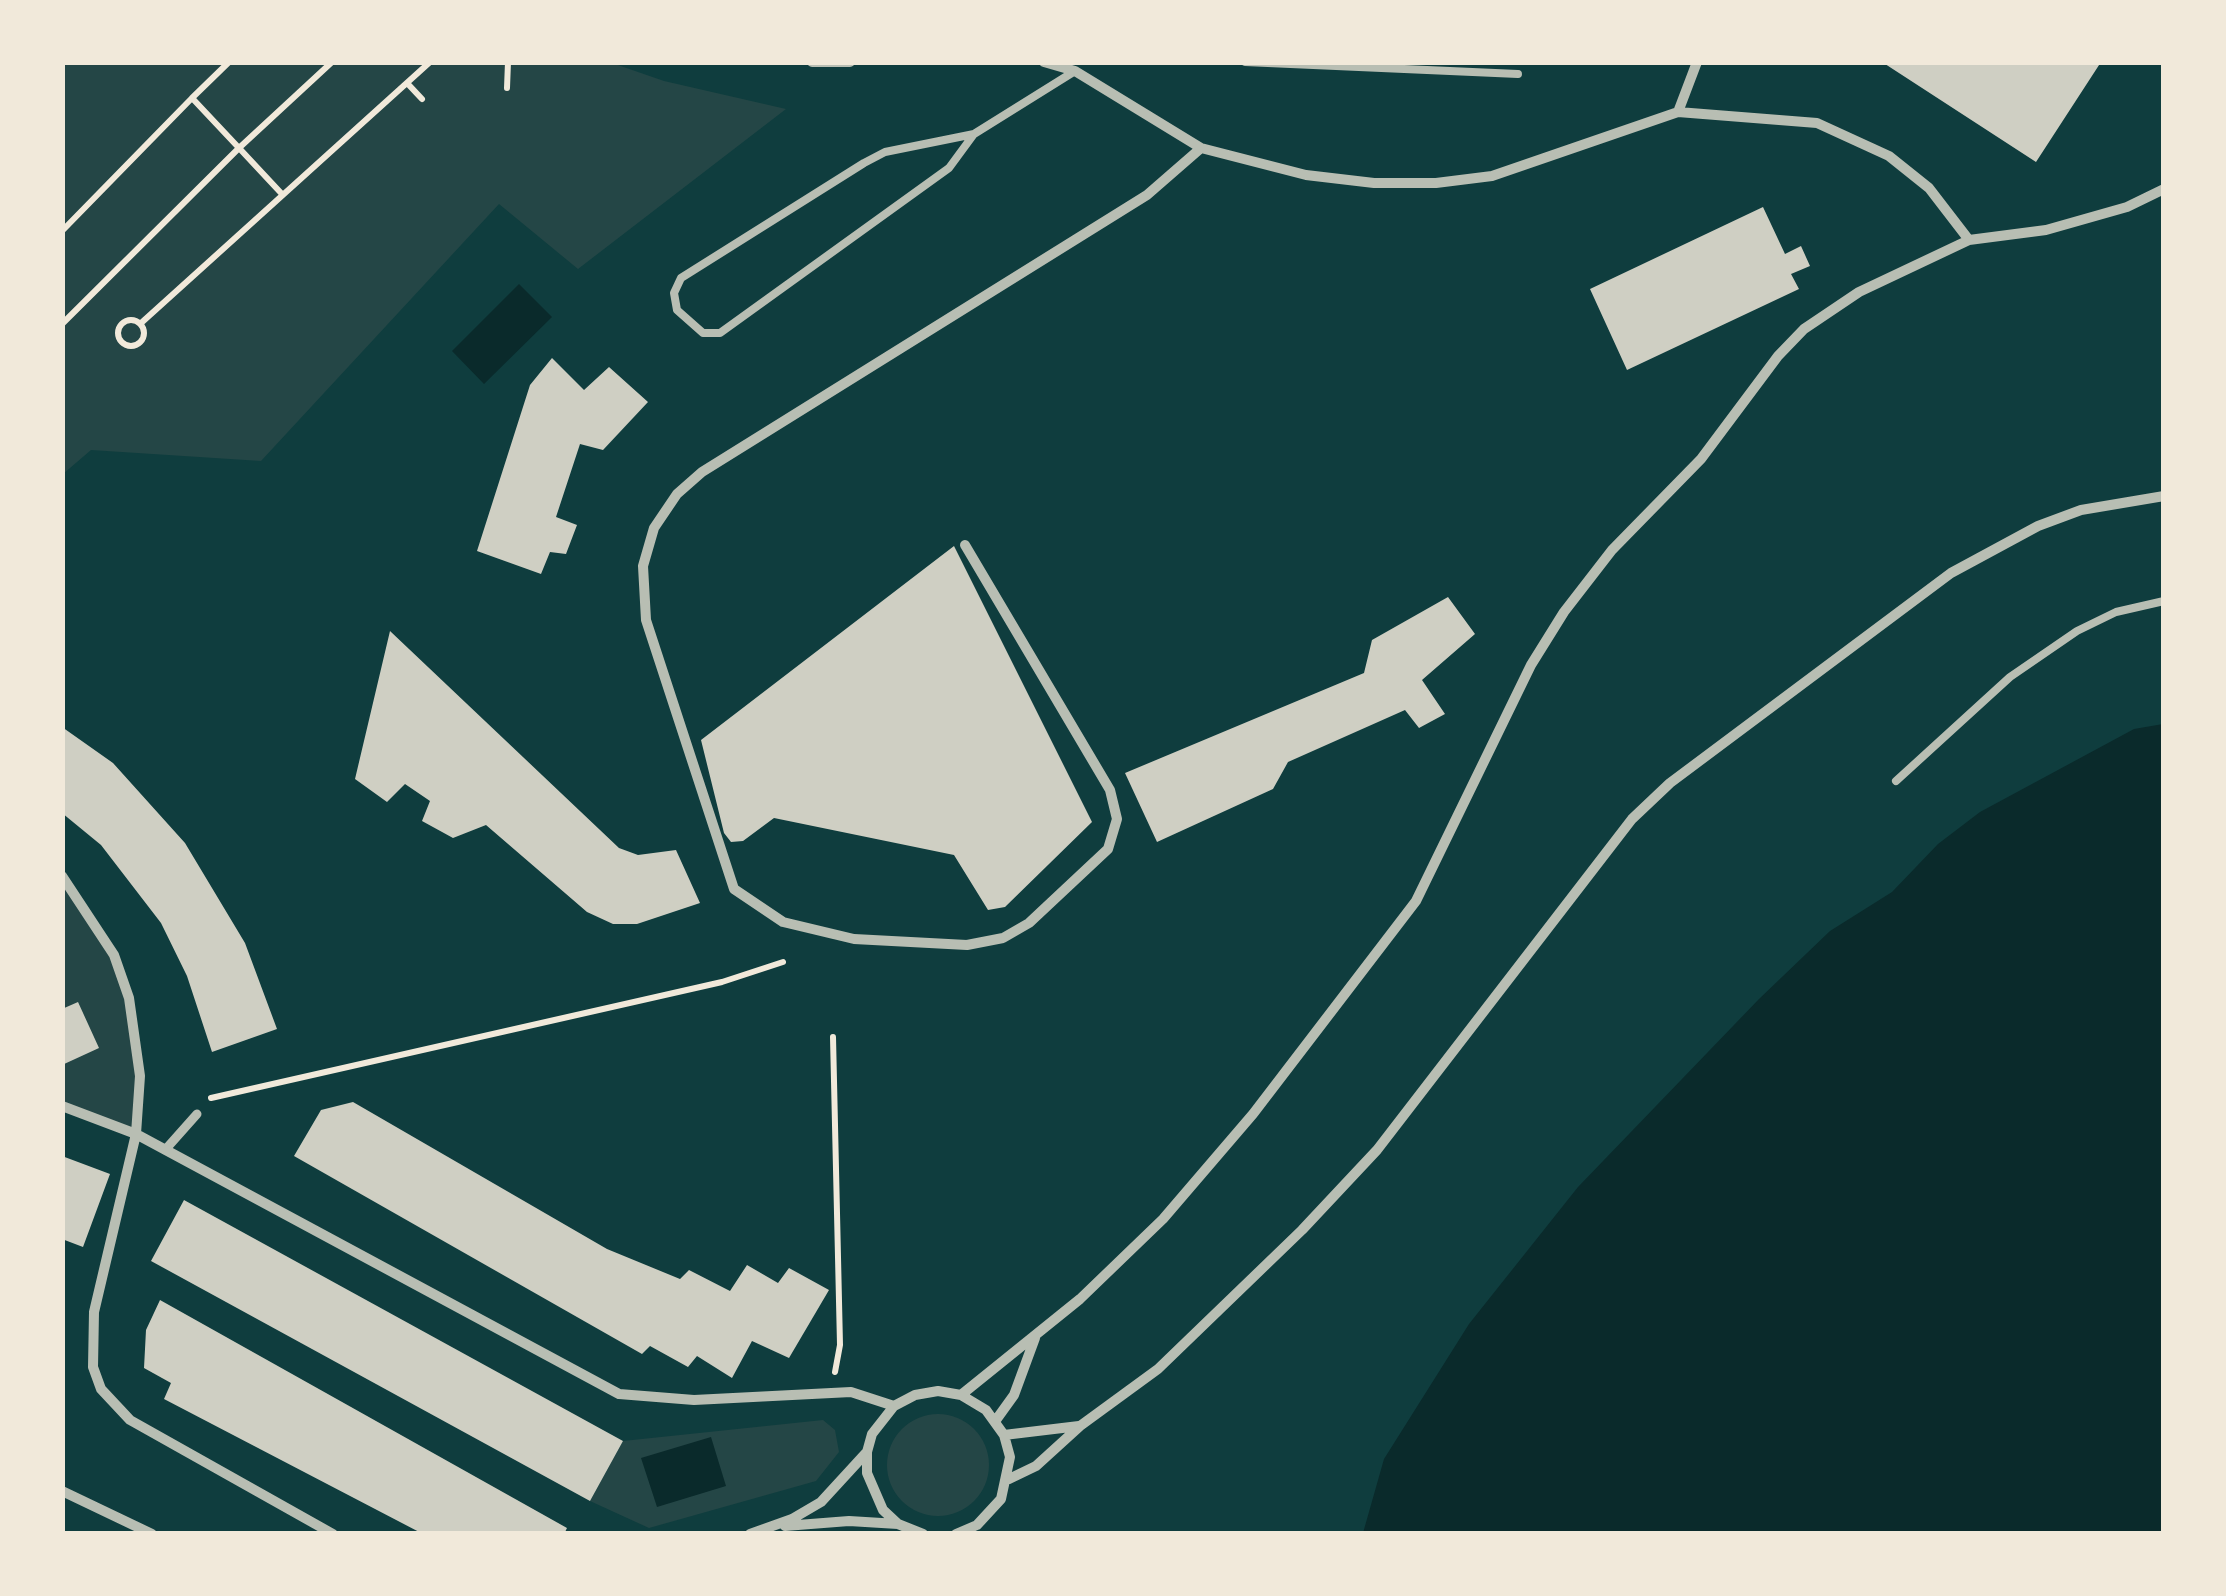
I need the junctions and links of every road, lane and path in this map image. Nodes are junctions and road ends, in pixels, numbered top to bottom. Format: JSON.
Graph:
{"nodes":[{"id":1,"x":229,"y":62,"type":"edge"},
{"id":2,"x":332,"y":62,"type":"edge"},
{"id":3,"x":430,"y":62,"type":"edge"},
{"id":4,"x":508,"y":62,"type":"edge"},
{"id":5,"x":812,"y":62,"type":"edge"},
{"id":6,"x":850,"y":62,"type":"edge"},
{"id":7,"x":1245,"y":62,"type":"edge"},
{"id":8,"x":1698,"y":62,"type":"edge"},
{"id":9,"x":1054,"y":64,"type":"edge"},
{"id":10,"x":1076,"y":71,"type":"junction"},
{"id":11,"x":1518,"y":74,"type":"dead end"},
{"id":12,"x":407,"y":84,"type":"junction"},
{"id":13,"x":507,"y":88,"type":"dead end"},
{"id":14,"x":192,"y":98,"type":"junction"},
{"id":15,"x":422,"y":99,"type":"dead end"},
{"id":16,"x":1678,"y":112,"type":"junction"},
{"id":17,"x":974,"y":134,"type":"junction"},
{"id":18,"x":239,"y":148,"type":"junction"},
{"id":19,"x":1201,"y":148,"type":"junction"},
{"id":20,"x":2164,"y":188,"type":"edge"},
{"id":21,"x":281,"y":193,"type":"junction"},
{"id":22,"x":62,"y":231,"type":"edge"},
{"id":23,"x":1968,"y":240,"type":"junction"},
{"id":24,"x":62,"y":324,"type":"edge"},
{"id":25,"x":140,"y":324,"type":"junction"},
{"id":26,"x":2164,"y":496,"type":"edge"},
{"id":27,"x":965,"y":545,"type":"dead end"},
{"id":28,"x":2164,"y":602,"type":"edge"},
{"id":29,"x":1896,"y":781,"type":"dead end"},
{"id":30,"x":62,"y":876,"type":"edge"},
{"id":31,"x":783,"y":962,"type":"dead end"},
{"id":32,"x":833,"y":1037,"type":"dead end"},
{"id":33,"x":210,"y":1099,"type":"dead end"},
{"id":34,"x":62,"y":1106,"type":"edge"},
{"id":35,"x":196,"y":1114,"type":"dead end"},
{"id":36,"x":136,"y":1134,"type":"junction"},
{"id":37,"x":165,"y":1150,"type":"junction"},
{"id":38,"x":1035,"y":1337,"type":"junction"},
{"id":39,"x":840,"y":1346,"type":"dead end"},
{"id":40,"x":961,"y":1395,"type":"junction"},
{"id":41,"x":894,"y":1406,"type":"junction"},
{"id":42,"x":996,"y":1420,"type":"junction"},
{"id":43,"x":1080,"y":1426,"type":"junction"},
{"id":44,"x":1004,"y":1436,"type":"junction"},
{"id":45,"x":867,"y":1452,"type":"junction"},
{"id":46,"x":1008,"y":1478,"type":"junction"},
{"id":47,"x":62,"y":1491,"type":"edge"},
{"id":48,"x":898,"y":1524,"type":"junction"},
{"id":49,"x":755,"y":1532,"type":"edge"},
{"id":50,"x":152,"y":1534,"type":"edge"},
{"id":51,"x":332,"y":1534,"type":"edge"},
{"id":52,"x":923,"y":1534,"type":"edge"},
{"id":53,"x":956,"y":1534,"type":"edge"}],
"edges":[{"from":1,"to":14,"type":"path"},
{"from":2,"to":18,"type":"path"},
{"from":3,"to":12,"type":"path"},
{"from":4,"to":13,"type":"path"},
{"from":5,"to":6,"type":"street"},
{"from":7,"to":11,"type":"lane"},
{"from":8,"to":16,"type":"street"},
{"from":9,"to":10,"type":"street"},
{"from":10,"to":17,"type":"lane"},
{"from":10,"to":19,"type":"street"},
{"from":12,"to":15,"type":"path"},
{"from":12,"to":21,"type":"path"},
{"from":14,"to":18,"type":"path"},
{"from":14,"to":22,"type":"path"},
{"from":16,"to":19,"type":"street"},
{"from":16,"to":23,"type":"street"},
{"from":17,"to":17,"type":"lane"},
{"from":18,"to":21,"type":"path"},
{"from":18,"to":24,"type":"path"},
{"from":19,"to":27,"type":"street"},
{"from":20,"to":23,"type":"street"},
{"from":21,"to":25,"type":"path"},
{"from":23,"to":38,"type":"street"},
{"from":25,"to":25,"type":"path"},
{"from":26,"to":43,"type":"street"},
{"from":28,"to":29,"type":"lane"},
{"from":30,"to":36,"type":"street"},
{"from":31,"to":33,"type":"path"},
{"from":32,"to":39,"type":"path"},
{"from":34,"to":36,"type":"street"},
{"from":35,"to":37,"type":"street"},
{"from":36,"to":37,"type":"street"},
{"from":36,"to":51,"type":"street"},
{"from":37,"to":41,"type":"street"},
{"from":38,"to":40,"type":"street"},
{"from":38,"to":42,"type":"street"},
{"from":40,"to":41,"type":"street"},
{"from":40,"to":42,"type":"street"},
{"from":41,"to":45,"type":"street"},
{"from":42,"to":44,"type":"street"},
{"from":43,"to":44,"type":"street"},
{"from":43,"to":46,"type":"street"},
{"from":44,"to":46,"type":"street"},
{"from":45,"to":48,"type":"street"},
{"from":45,"to":49,"type":"street"},
{"from":46,"to":53,"type":"street"},
{"from":47,"to":50,"type":"street"},
{"from":48,"to":49,"type":"street"},
{"from":48,"to":52,"type":"street"}]}
